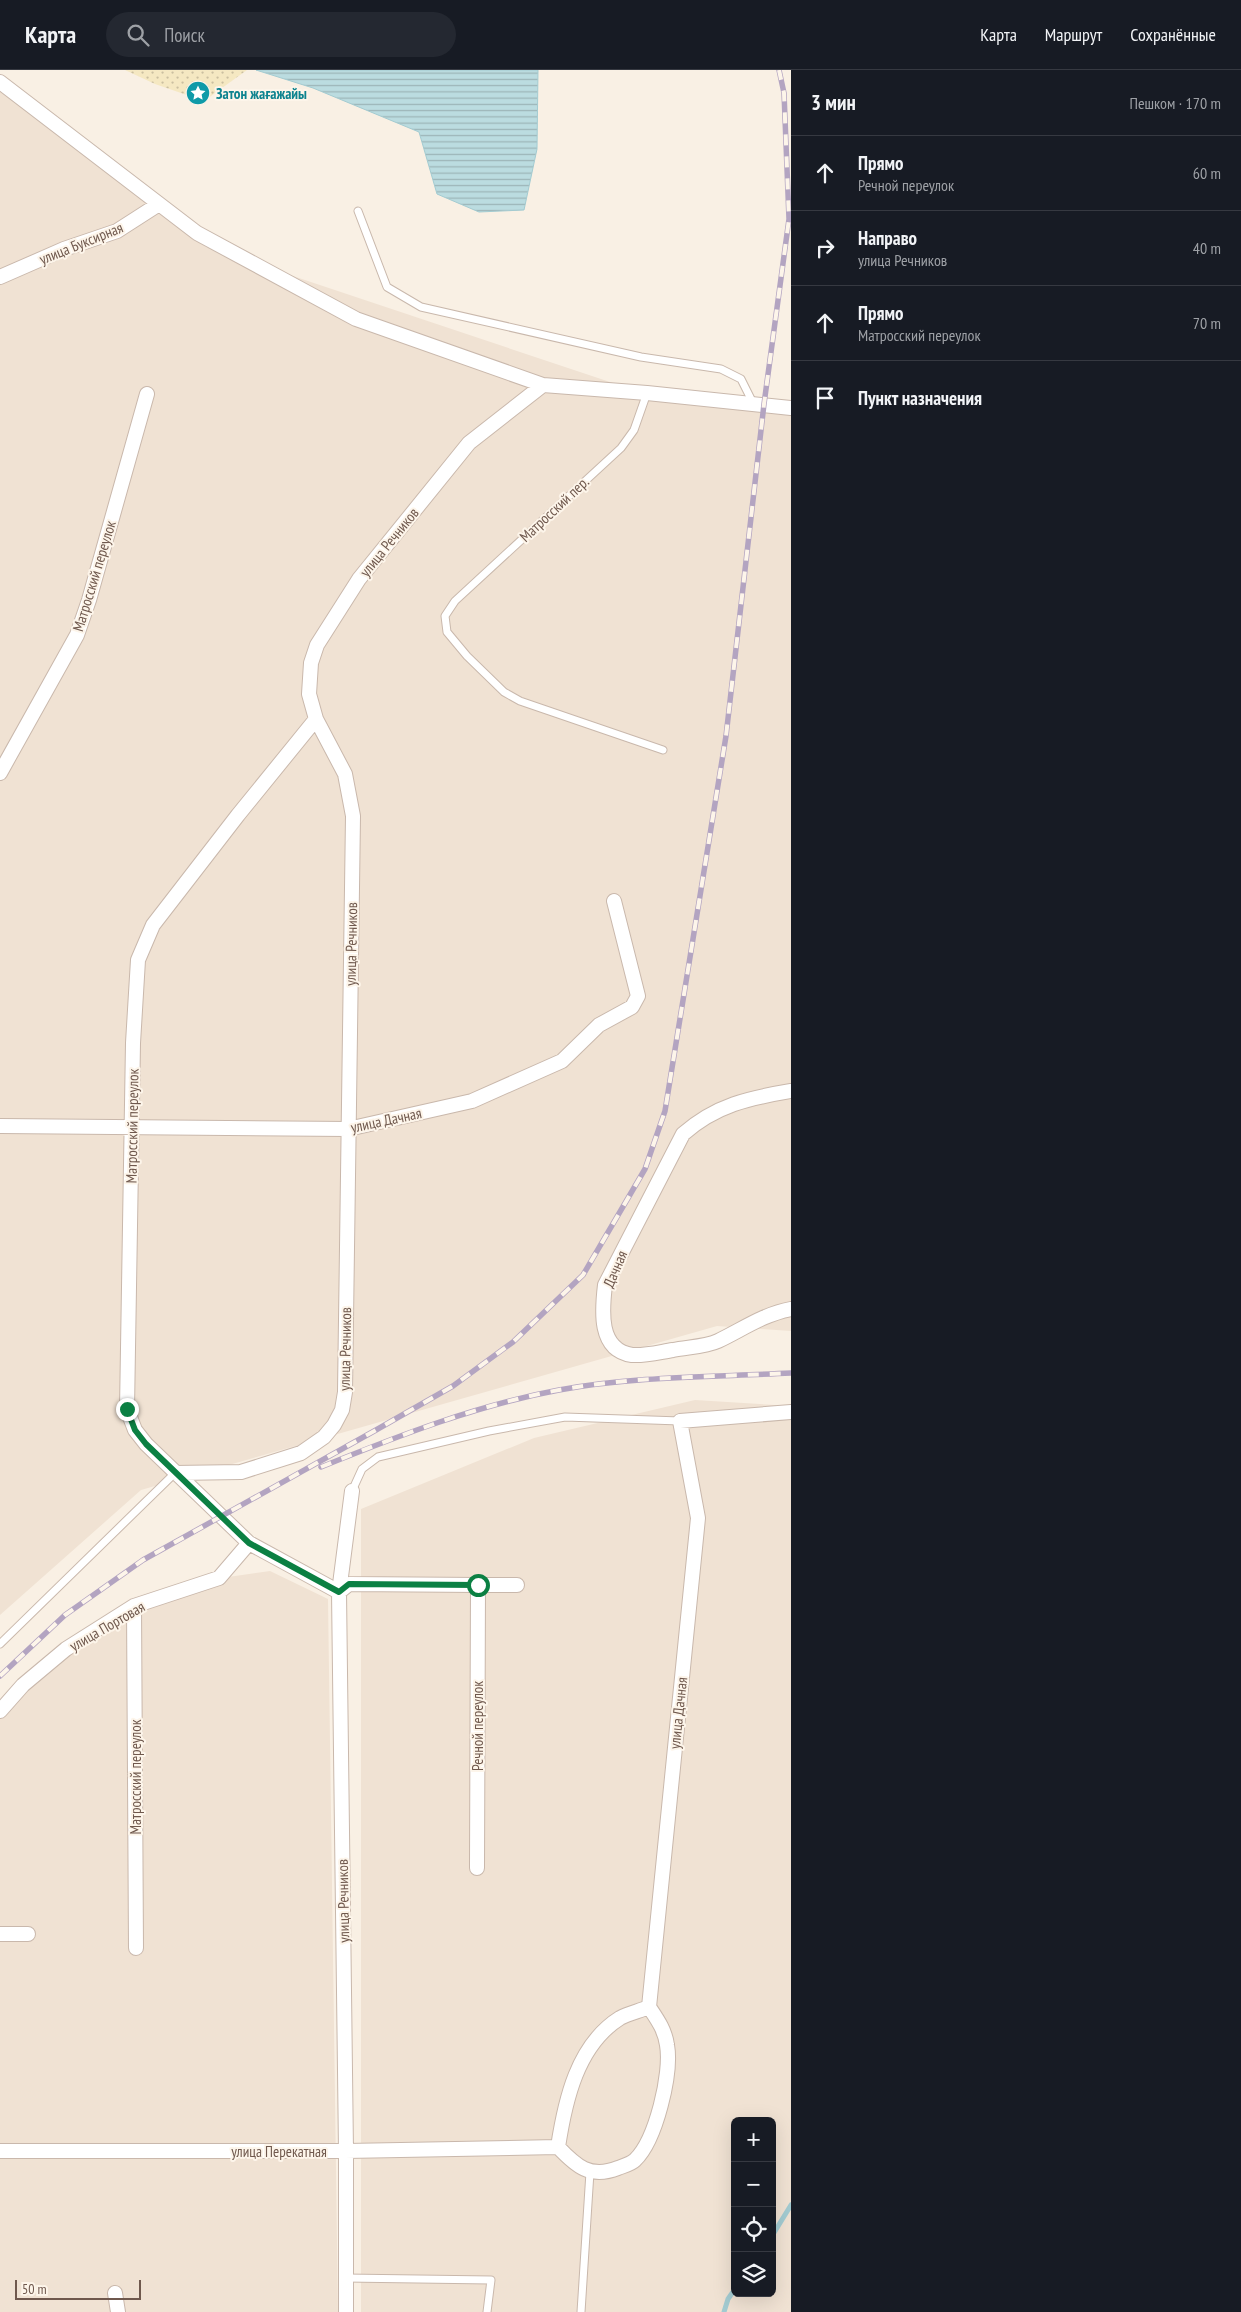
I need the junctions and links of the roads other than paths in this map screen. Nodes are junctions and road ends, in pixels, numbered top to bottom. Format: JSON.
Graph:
{"nodes":[{"id":1,"x":0,"y":82,"type":"edge"},
{"id":2,"x":159,"y":204,"type":"junction"},
{"id":3,"x":358,"y":211,"type":"dead end"},
{"id":4,"x":0,"y":277,"type":"edge"},
{"id":5,"x":542,"y":385,"type":"junction"},
{"id":6,"x":647,"y":392,"type":"junction"},
{"id":7,"x":148,"y":394,"type":"dead end"},
{"id":8,"x":753,"y":403,"type":"junction"},
{"id":9,"x":790,"y":406,"type":"edge"},
{"id":10,"x":316,"y":719,"type":"junction"},
{"id":11,"x":663,"y":750,"type":"dead end"},
{"id":12,"x":0,"y":773,"type":"edge"},
{"id":13,"x":614,"y":901,"type":"dead end"},
{"id":14,"x":791,"y":1091,"type":"edge"},
{"id":15,"x":0,"y":1126,"type":"edge"},
{"id":16,"x":133,"y":1126,"type":"junction"},
{"id":17,"x":348,"y":1129,"type":"junction"},
{"id":18,"x":791,"y":1309,"type":"edge"},
{"id":19,"x":791,"y":1412,"type":"edge"},
{"id":20,"x":680,"y":1421,"type":"junction"},
{"id":21,"x":175,"y":1473,"type":"junction"},
{"id":22,"x":352,"y":1491,"type":"joint"},
{"id":23,"x":249,"y":1543,"type":"junction"},
{"id":24,"x":478,"y":1585,"type":"junction"},
{"id":25,"x":517,"y":1585,"type":"dead end"},
{"id":26,"x":339,"y":1592,"type":"junction"},
{"id":27,"x":134,"y":1606,"type":"junction"},
{"id":28,"x":0,"y":1644,"type":"edge"},
{"id":29,"x":0,"y":1711,"type":"edge"},
{"id":30,"x":477,"y":1868,"type":"dead end"},
{"id":31,"x":0,"y":1934,"type":"edge"},
{"id":32,"x":28,"y":1934,"type":"dead end"},
{"id":33,"x":136,"y":1948,"type":"dead end"},
{"id":34,"x":649,"y":2007,"type":"junction"},
{"id":35,"x":558,"y":2147,"type":"junction"},
{"id":36,"x":0,"y":2151,"type":"edge"},
{"id":37,"x":346,"y":2151,"type":"junction"},
{"id":38,"x":590,"y":2172,"type":"junction"},
{"id":39,"x":345,"y":2278,"type":"junction"},
{"id":40,"x":115,"y":2293,"type":"dead end"},
{"id":41,"x":118,"y":2312,"type":"edge"},
{"id":42,"x":346,"y":2312,"type":"edge"},
{"id":43,"x":487,"y":2312,"type":"edge"},
{"id":44,"x":582,"y":2312,"type":"edge"}],
"edges":[{"from":1,"to":2,"type":"street"},
{"from":2,"to":4,"type":"street","name":"улица Буксирная"},
{"from":2,"to":5,"type":"street"},
{"from":3,"to":8,"type":"lane"},
{"from":5,"to":6,"type":"street"},
{"from":5,"to":10,"type":"street","name":"улица Речников"},
{"from":6,"to":8,"type":"street"},
{"from":6,"to":11,"type":"lane","name":"Матросский пер."},
{"from":7,"to":12,"type":"street","name":"Матросский переулок"},
{"from":8,"to":9,"type":"street"},
{"from":10,"to":16,"type":"street","name":"Матросский переулок"},
{"from":10,"to":17,"type":"street","name":"улица Речников"},
{"from":13,"to":17,"type":"street","name":"улица Дачная"},
{"from":14,"to":18,"type":"street","name":"Дачная"},
{"from":15,"to":16,"type":"street","name":"улица Дачная"},
{"from":16,"to":17,"type":"street","name":"улица Дачная"},
{"from":16,"to":21,"type":"street","name":"Матросский переулок"},
{"from":17,"to":21,"type":"street","name":"улица Речников"},
{"from":19,"to":20,"type":"street"},
{"from":20,"to":22,"type":"lane"},
{"from":20,"to":34,"type":"street","name":"улица Дачная"},
{"from":21,"to":23,"type":"street","name":"Матросский переулок"},
{"from":21,"to":28,"type":"lane"},
{"from":22,"to":26,"type":"street","name":"улица Речников"},
{"from":23,"to":26,"type":"street"},
{"from":23,"to":27,"type":"street","name":"улица Портовая"},
{"from":24,"to":25,"type":"street"},
{"from":24,"to":26,"type":"street"},
{"from":24,"to":30,"type":"street","name":"Речной переулок"},
{"from":26,"to":37,"type":"street","name":"улица Речников"},
{"from":27,"to":29,"type":"street","name":"улица Портовая"},
{"from":27,"to":33,"type":"street","name":"Матросский переулок"},
{"from":31,"to":32,"type":"street"},
{"from":34,"to":35,"type":"street"},
{"from":34,"to":38,"type":"street"},
{"from":35,"to":37,"type":"street","name":"улица Перекатная"},
{"from":35,"to":38,"type":"street"},
{"from":36,"to":37,"type":"street","name":"улица Перекатная"},
{"from":37,"to":39,"type":"street","name":"улица Речников"},
{"from":38,"to":44,"type":"lane"},
{"from":39,"to":42,"type":"street","name":"улица Речников"},
{"from":39,"to":43,"type":"lane"},
{"from":40,"to":41,"type":"street"}]}
